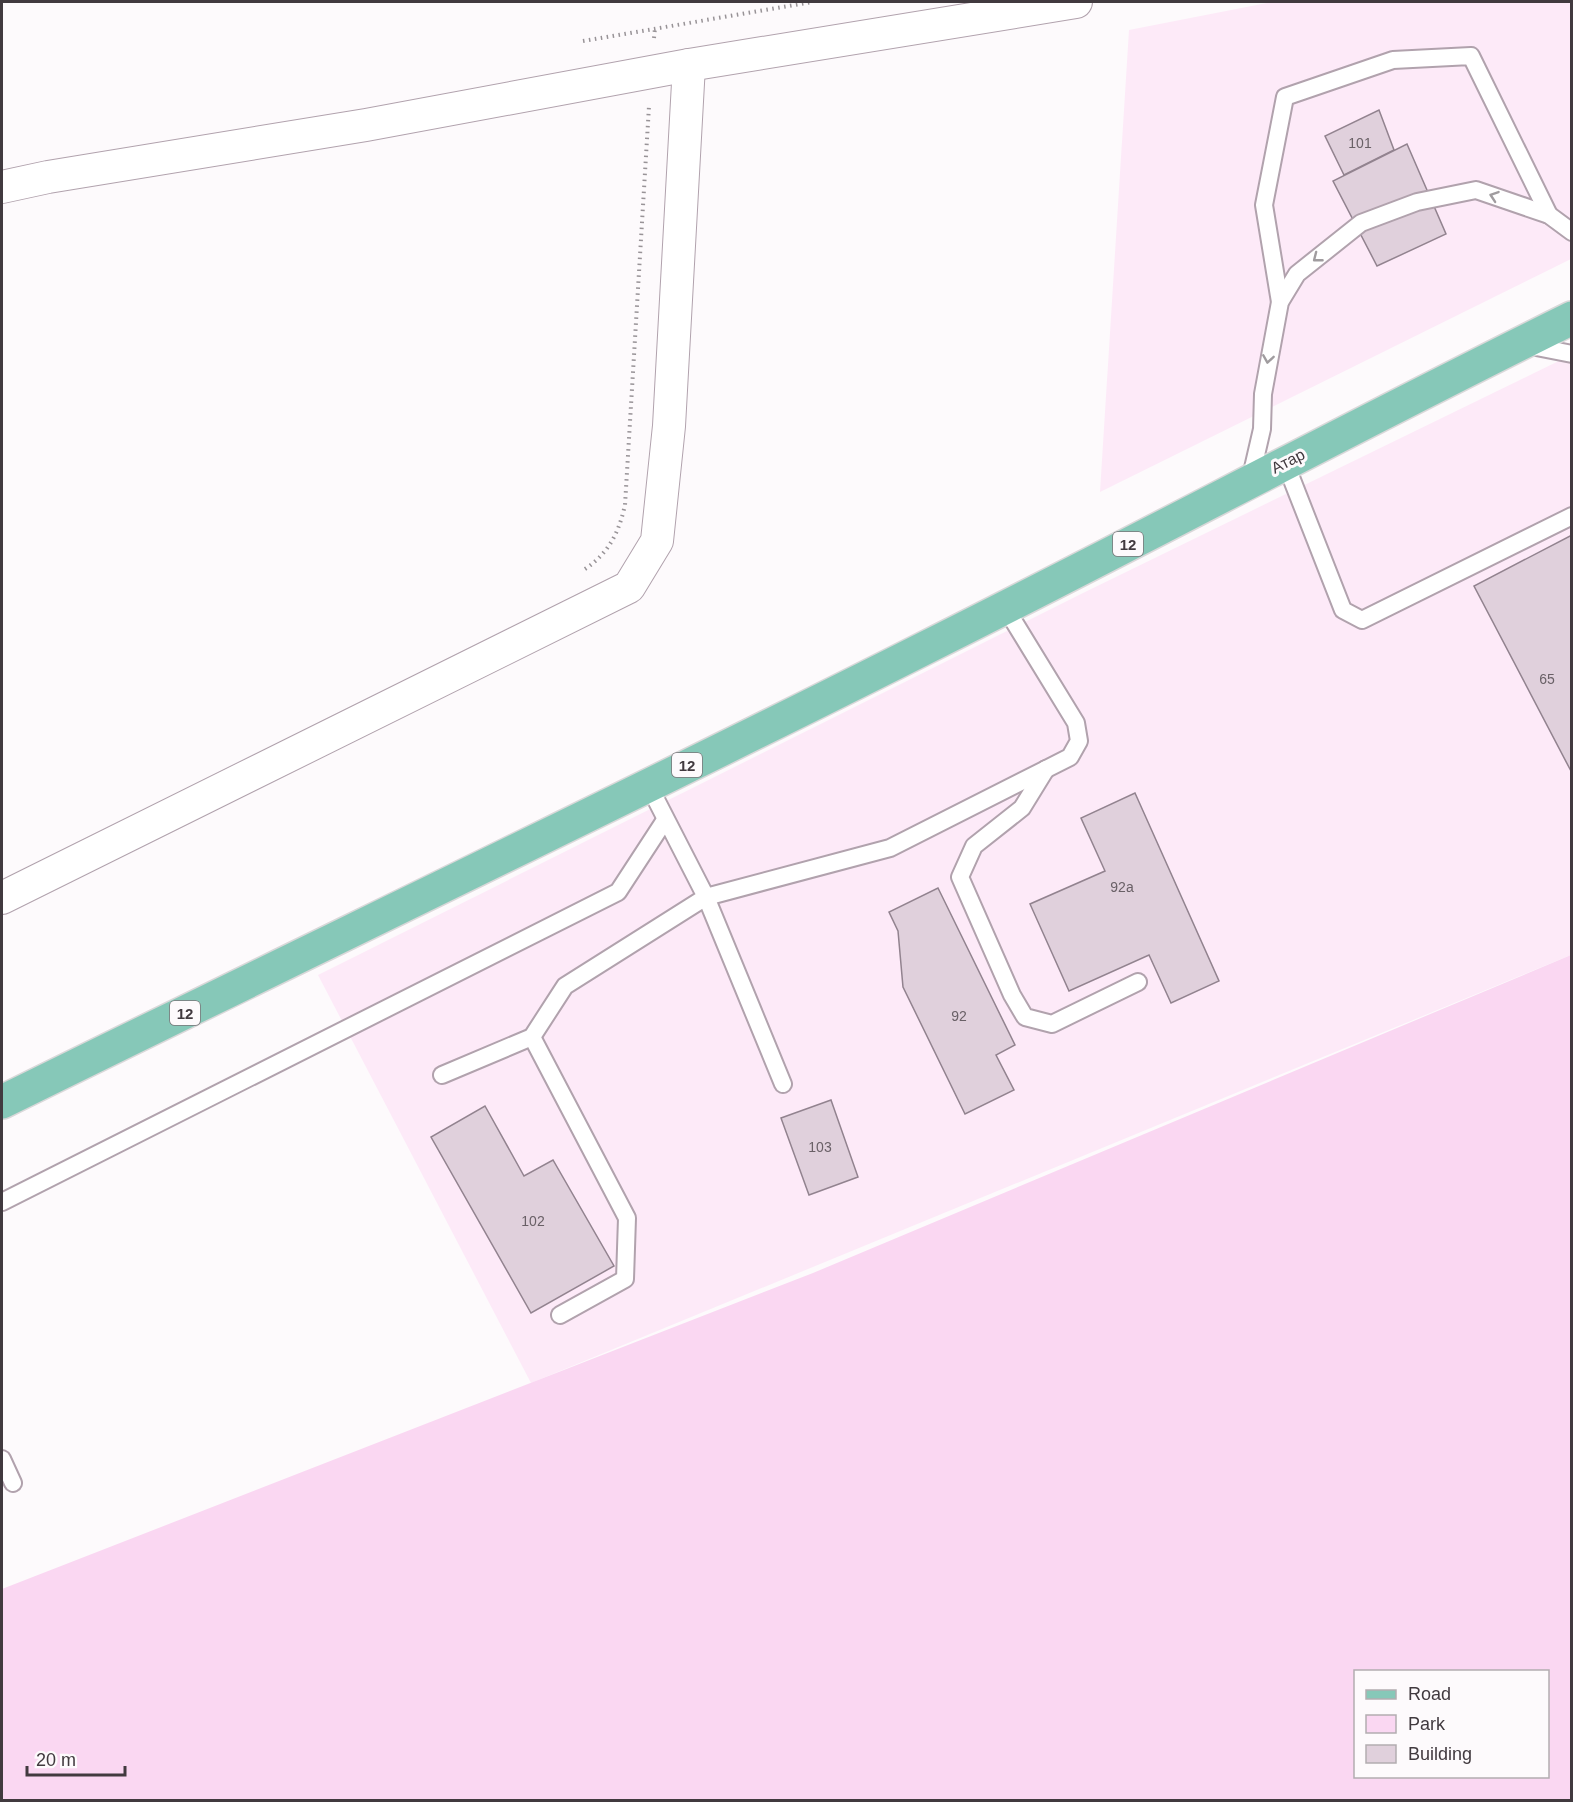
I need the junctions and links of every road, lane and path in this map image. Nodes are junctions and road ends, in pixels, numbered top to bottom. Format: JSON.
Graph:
{"nodes":[{"id":1,"x":812,"y":2,"type":"edge"},
{"id":2,"x":1076,"y":2,"type":"edge"},
{"id":3,"x":655,"y":28,"type":"junction"},
{"id":4,"x":583,"y":41,"type":"dead end"},
{"id":5,"x":689,"y":65,"type":"junction"},
{"id":6,"x":651,"y":72,"type":"junction"},
{"id":7,"x":2,"y":187,"type":"edge"},
{"id":8,"x":1549,"y":215,"type":"junction"},
{"id":9,"x":1572,"y":232,"type":"edge"},
{"id":10,"x":1280,"y":302,"type":"junction"},
{"id":11,"x":1572,"y":318,"type":"edge"},
{"id":12,"x":1520,"y":344,"type":"junction"},
{"id":13,"x":1572,"y":354,"type":"edge"},
{"id":14,"x":1285,"y":462,"type":"junction"},
{"id":15,"x":1250,"y":480,"type":"junction"},
{"id":16,"x":1572,"y":516,"type":"edge"},
{"id":17,"x":577,"y":573,"type":"dead end"},
{"id":18,"x":1005,"y":607,"type":"junction"},
{"id":19,"x":1046,"y":768,"type":"junction"},
{"id":20,"x":648,"y":784,"type":"junction"},
{"id":21,"x":665,"y":820,"type":"junction"},
{"id":22,"x":706,"y":897,"type":"junction"},
{"id":23,"x":2,"y":898,"type":"edge"},
{"id":24,"x":1138,"y":982,"type":"dead end"},
{"id":25,"x":532,"y":1037,"type":"junction"},
{"id":26,"x":442,"y":1075,"type":"dead end"},
{"id":27,"x":783,"y":1084,"type":"dead end"},
{"id":28,"x":2,"y":1102,"type":"edge"},
{"id":29,"x":2,"y":1202,"type":"edge"},
{"id":30,"x":560,"y":1315,"type":"dead end"},
{"id":31,"x":2,"y":1459,"type":"edge"},
{"id":32,"x":13,"y":1483,"type":"dead end"}],
"edges":[{"from":1,"to":3,"type":"path"},
{"from":2,"to":5,"type":"street"},
{"from":3,"to":4,"type":"path"},
{"from":3,"to":6,"type":"path"},
{"from":5,"to":6,"type":"street"},
{"from":5,"to":23,"type":"street"},
{"from":6,"to":7,"type":"street"},
{"from":6,"to":17,"type":"path"},
{"from":8,"to":9,"type":"lane"},
{"from":8,"to":10,"type":"lane","one_way":true},
{"from":8,"to":10,"type":"lane"},
{"from":10,"to":15,"type":"lane","one_way":true},
{"from":11,"to":12,"type":"main road","name":"Атар","number":"12"},
{"from":12,"to":13,"type":"lane"},
{"from":12,"to":14,"type":"main road","name":"Атар","number":"12"},
{"from":14,"to":15,"type":"main road","name":"Атар","number":"12"},
{"from":14,"to":16,"type":"lane"},
{"from":15,"to":18,"type":"main road","name":"Атар","number":"12"},
{"from":18,"to":19,"type":"lane"},
{"from":18,"to":20,"type":"main road","number":"12"},
{"from":19,"to":22,"type":"lane"},
{"from":19,"to":24,"type":"lane"},
{"from":20,"to":21,"type":"lane"},
{"from":20,"to":28,"type":"main road","number":"12"},
{"from":21,"to":22,"type":"lane"},
{"from":21,"to":29,"type":"lane"},
{"from":22,"to":25,"type":"lane"},
{"from":22,"to":27,"type":"lane"},
{"from":25,"to":26,"type":"lane"},
{"from":25,"to":30,"type":"lane"},
{"from":31,"to":32,"type":"lane"}]}
